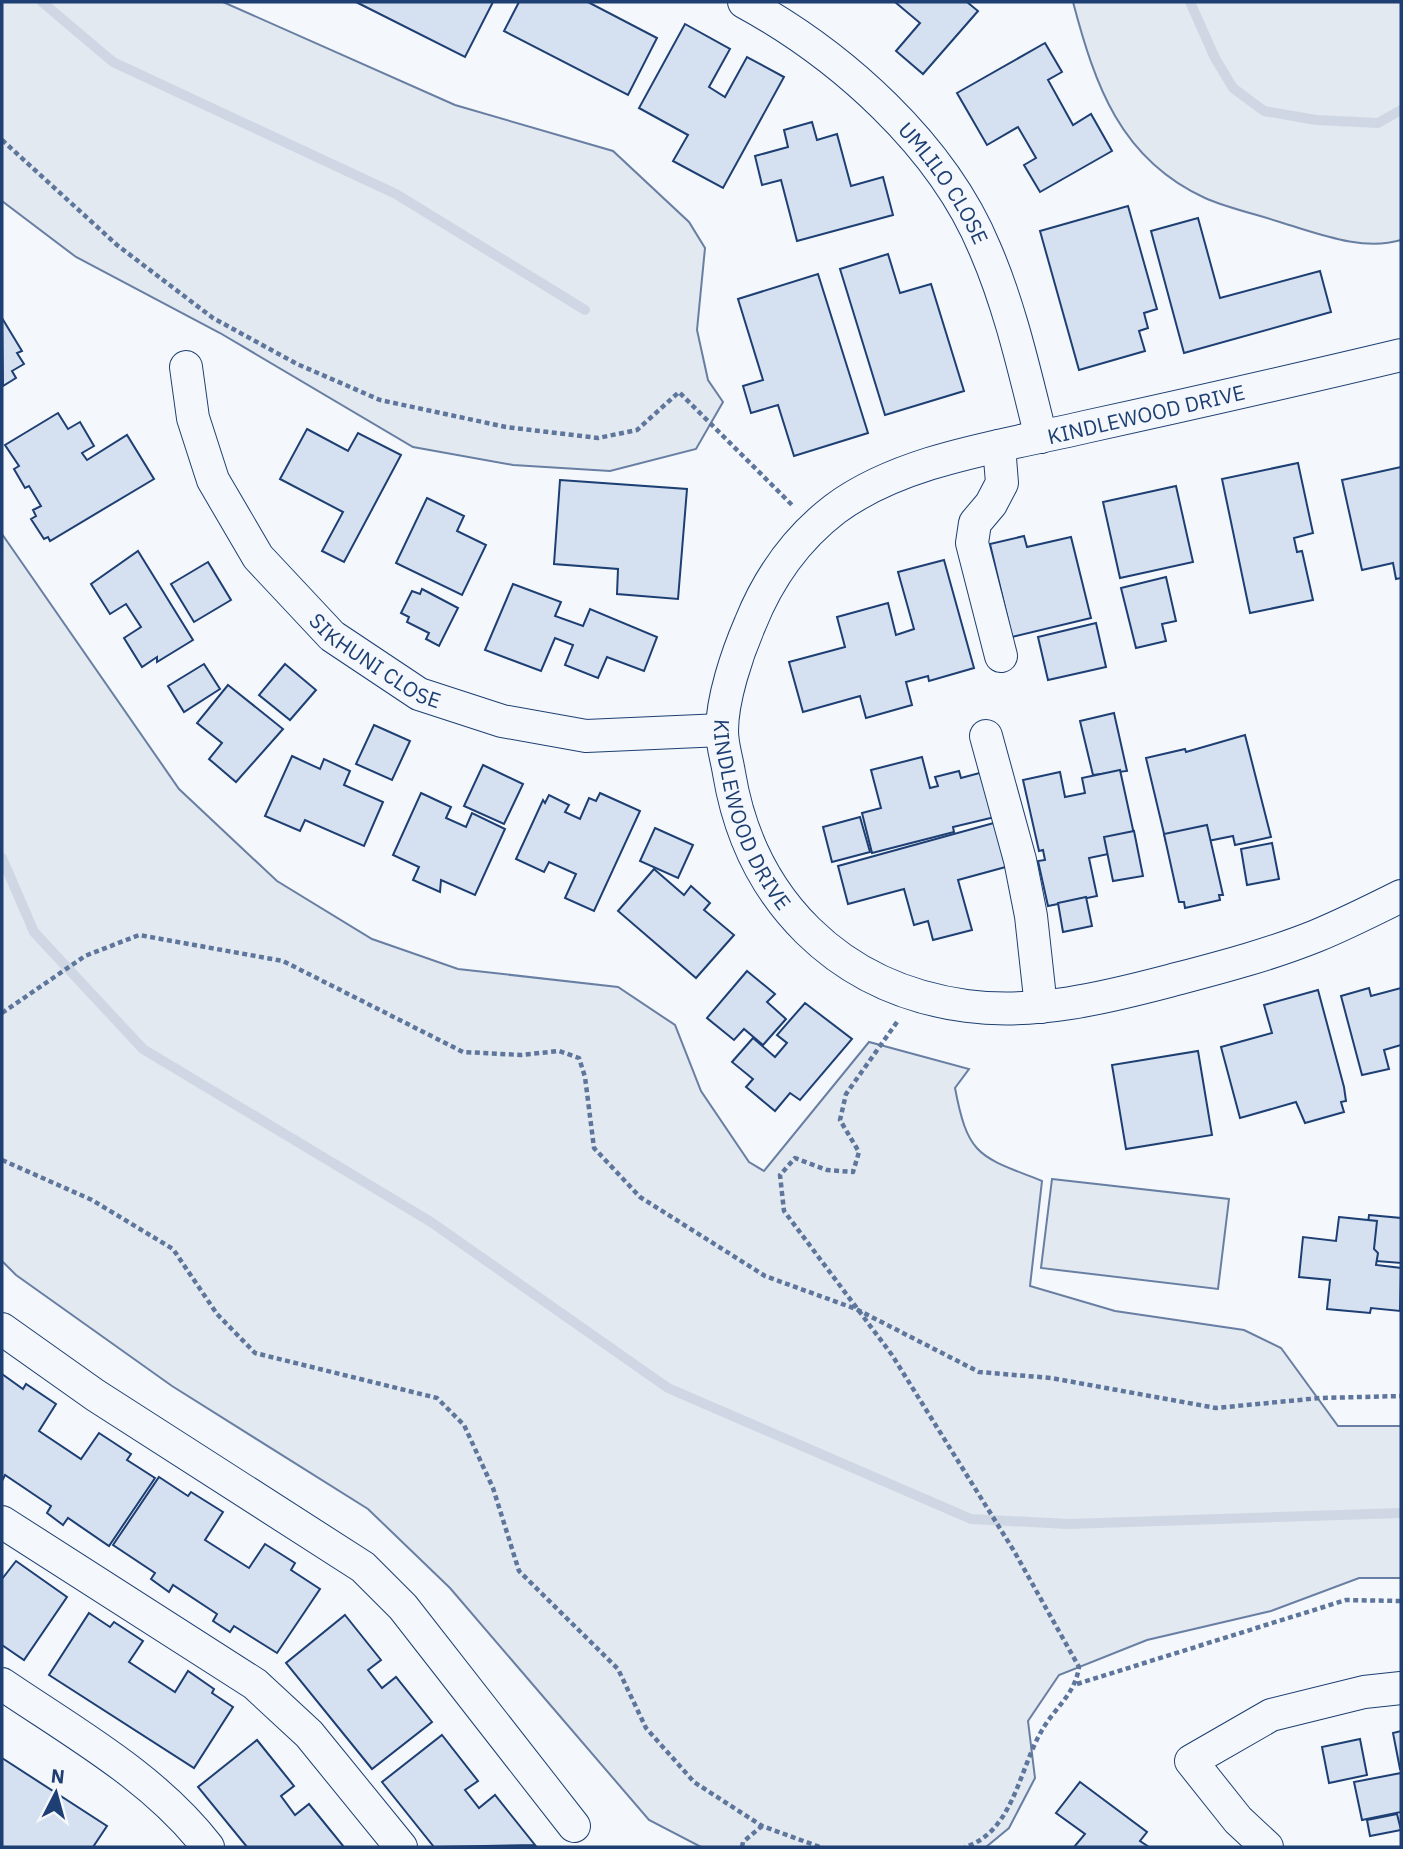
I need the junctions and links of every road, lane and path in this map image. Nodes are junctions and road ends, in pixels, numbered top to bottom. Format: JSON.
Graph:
{"nodes":[{"id":1,"x":744,"y":2,"type":"edge"},
{"id":2,"x":2,"y":139,"type":"edge"},
{"id":3,"x":1401,"y":355,"type":"edge"},
{"id":4,"x":186,"y":367,"type":"dead end"},
{"id":5,"x":1041,"y":437,"type":"junction"},
{"id":6,"x":999,"y":446,"type":"junction"},
{"id":7,"x":815,"y":528,"type":"junction"},
{"id":8,"x":1001,"y":656,"type":"dead end"},
{"id":9,"x":722,"y":730,"type":"junction"},
{"id":10,"x":986,"y":736,"type":"dead end"},
{"id":11,"x":1401,"y":897,"type":"edge"},
{"id":12,"x":917,"y":994,"type":"junction"},
{"id":13,"x":1041,"y":1007,"type":"junction"},
{"id":14,"x":2,"y":1013,"type":"edge"},
{"id":15,"x":2,"y":1160,"type":"edge"},
{"id":16,"x":856,"y":1309,"type":"junction"},
{"id":17,"x":2,"y":1329,"type":"edge"},
{"id":18,"x":1401,"y":1396,"type":"edge"},
{"id":19,"x":2,"y":1522,"type":"edge"},
{"id":20,"x":1401,"y":1601,"type":"edge"},
{"id":21,"x":2,"y":1684,"type":"edge"},
{"id":22,"x":1077,"y":1684,"type":"junction"},
{"id":23,"x":1401,"y":1688,"type":"edge"},
{"id":24,"x":574,"y":1826,"type":"dead end"},
{"id":25,"x":762,"y":1826,"type":"junction"},
{"id":26,"x":208,"y":1847,"type":"edge"},
{"id":27,"x":401,"y":1847,"type":"edge"},
{"id":28,"x":741,"y":1847,"type":"edge"},
{"id":29,"x":820,"y":1847,"type":"edge"},
{"id":30,"x":965,"y":1847,"type":"edge"},
{"id":31,"x":1267,"y":1847,"type":"edge"}],
"edges":[{"from":1,"to":5,"type":"street","name":"UMLILO CLOSE"},
{"from":2,"to":7,"type":"path"},
{"from":3,"to":5,"type":"street","name":"KINDLEWOOD DRIVE"},
{"from":4,"to":9,"type":"street","name":"SIKHUNI CLOSE"},
{"from":5,"to":6,"type":"street","name":"KINDLEWOOD DRIVE"},
{"from":6,"to":7,"type":"street","name":"KINDLEWOOD DRIVE"},
{"from":6,"to":8,"type":"street"},
{"from":7,"to":9,"type":"street","name":"KINDLEWOOD DRIVE"},
{"from":9,"to":12,"type":"street","name":"KINDLEWOOD DRIVE"},
{"from":10,"to":13,"type":"street"},
{"from":11,"to":13,"type":"street","name":"KINDLEWOOD DRIVE"},
{"from":12,"to":13,"type":"street","name":"KINDLEWOOD DRIVE"},
{"from":12,"to":16,"type":"path"},
{"from":14,"to":16,"type":"path"},
{"from":15,"to":25,"type":"path"},
{"from":16,"to":18,"type":"path"},
{"from":16,"to":22,"type":"path"},
{"from":17,"to":24,"type":"street"},
{"from":19,"to":27,"type":"street"},
{"from":20,"to":22,"type":"path"},
{"from":21,"to":26,"type":"street"},
{"from":22,"to":30,"type":"path"},
{"from":23,"to":31,"type":"street"},
{"from":25,"to":28,"type":"path"},
{"from":25,"to":29,"type":"path"}]}
